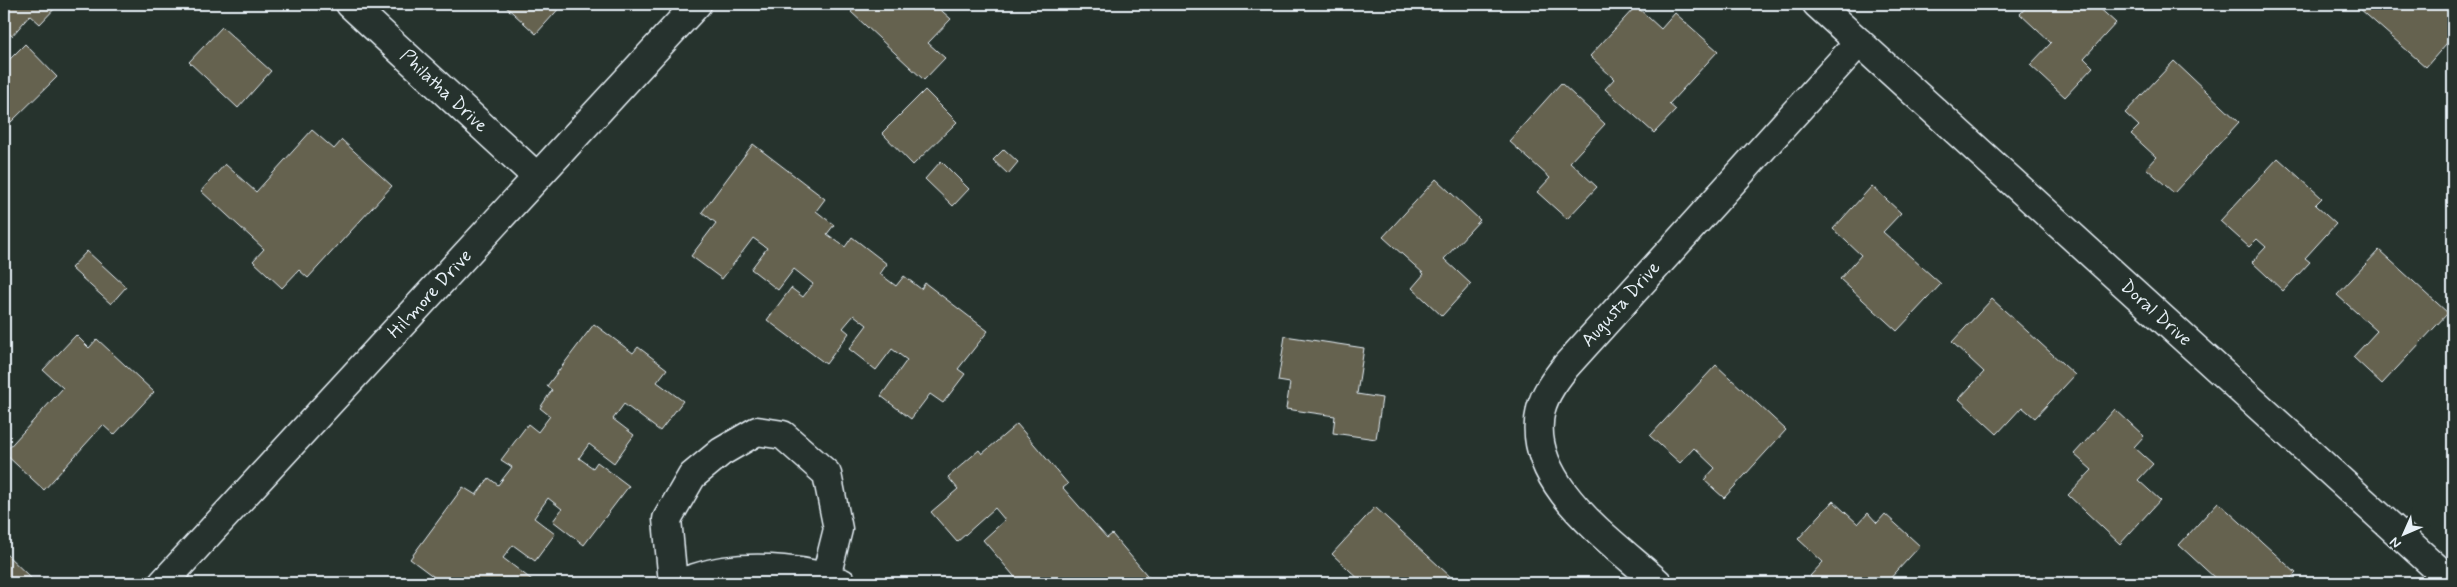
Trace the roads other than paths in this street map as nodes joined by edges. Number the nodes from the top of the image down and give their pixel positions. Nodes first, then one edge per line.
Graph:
1 (350, 4) edge
2 (697, 4) edge
3 (1817, 4) edge
4 (1859, 42) junction
5 (537, 177) junction
6 (834, 580) edge
7 (163, 583) edge
8 (673, 583) edge
9 (679, 583) edge
10 (1658, 583) edge
11 (2453, 583) edge

1 - 5 street, Philatha Drive
2 - 5 street, Hilmore Drive
3 - 4 street, Doral Drive
4 - 10 street, Augusta Drive
4 - 11 street, Doral Drive
5 - 7 street, Hilmore Drive
6 - 8 street
6 - 9 street

